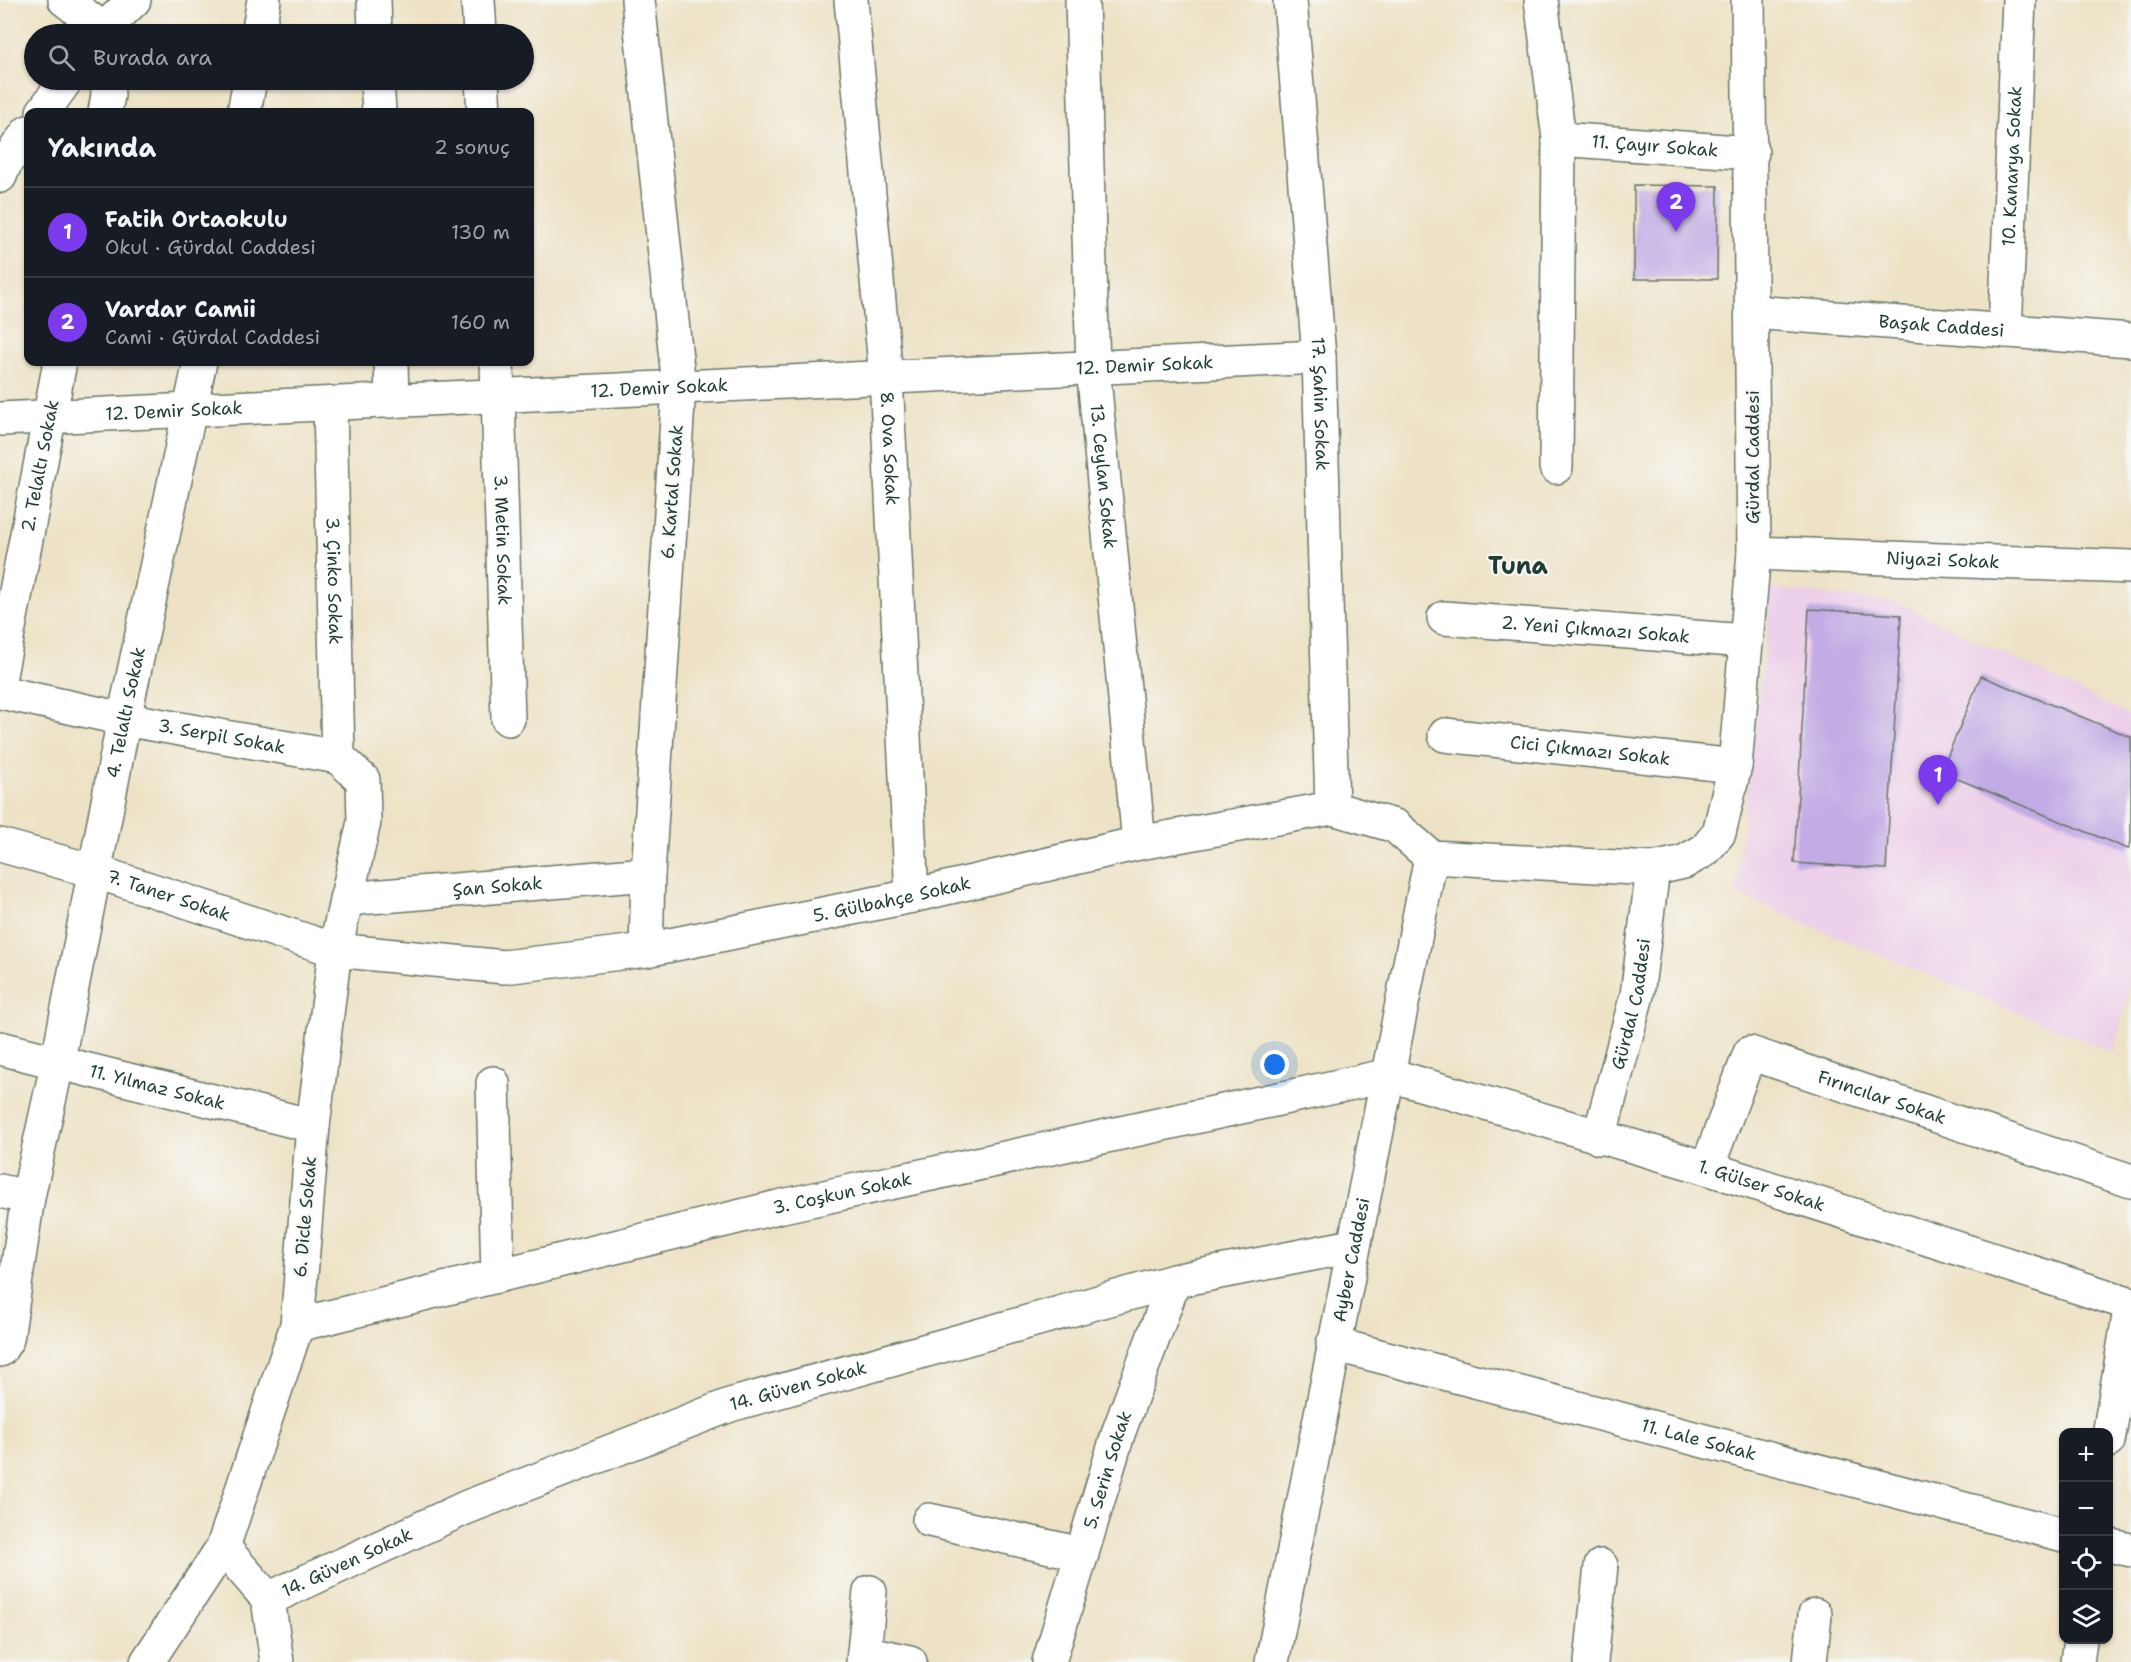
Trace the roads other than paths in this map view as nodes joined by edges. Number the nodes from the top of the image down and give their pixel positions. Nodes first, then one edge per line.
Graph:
1 (65, 0) edge
2 (134, 0) edge
3 (264, 0) edge
4 (374, 0) edge
5 (478, 0) edge
6 (638, 0) edge
7 (851, 0) edge
8 (1082, 0) edge
9 (1290, 0) edge
10 (1541, 0) edge
11 (1748, 0) edge
12 (2019, 0) edge
13 (92, 24) edge
14 (111, 24) edge
15 (260, 24) edge
16 (375, 24) edge
17 (479, 24) edge
18 (59, 90) edge
19 (108, 90) edge
20 (248, 90) edge
21 (378, 90) edge
22 (483, 90) edge
23 (46, 108) edge
24 (106, 108) edge
25 (245, 108) edge
26 (379, 108) edge
27 (484, 108) edge
28 (24, 137) edge
29 (1559, 139) junction
30 (1752, 153) junction
31 (2, 167) edge
32 (1752, 312) junction
33 (2005, 331) junction
34 (2131, 340) edge
35 (1319, 357) junction
36 (59, 366) edge
37 (199, 366) edge
38 (391, 366) edge
39 (497, 366) edge
40 (1093, 368) junction
41 (886, 377) junction
42 (679, 387) junction
43 (499, 396) junction
44 (392, 400) junction
45 (330, 404) junction
46 (192, 411) junction
47 (50, 417) junction
48 (0, 419) edge
49 (1556, 467) dead end
50 (1754, 553) junction
51 (2131, 567) edge
52 (1444, 618) dead end
53 (1746, 640) junction
54 (0, 675) edge
55 (0, 692) edge
56 (124, 719) junction
57 (507, 719) dead end
58 (1445, 735) dead end
59 (338, 757) junction
60 (1735, 766) junction
61 (1332, 808) junction
62 (1139, 843) junction
63 (0, 845) edge
64 (1431, 857) junction
65 (1653, 869) junction
66 (94, 870) junction
67 (648, 874) junction
68 (912, 896) junction
69 (346, 899) junction
70 (334, 950) junction
71 (646, 950) junction
72 (0, 1048) edge
73 (57, 1065) junction
74 (1390, 1075) junction
75 (493, 1083) dead end
76 (313, 1126) junction
77 (1599, 1138) junction
78 (1707, 1168) junction
79 (2131, 1181) edge
80 (14, 1194) edge
81 (1353, 1246) junction
82 (498, 1276) junction
83 (1174, 1281) junction
84 (2131, 1304) edge
85 (297, 1325) junction
86 (1333, 1344) junction
87 (0, 1350) edge
88 (2111, 1428) edge
89 (930, 1520) dead end
90 (2059, 1534) edge
91 (223, 1546) junction
92 (2113, 1546) edge
93 (2131, 1550) edge
94 (1082, 1554) junction
95 (1601, 1566) dead end
96 (870, 1592) dead end
97 (268, 1599) junction
98 (1815, 1615) dead end
99 (2079, 1644) edge
100 (863, 1657) edge
101 (147, 1662) edge
102 (277, 1662) edge
103 (910, 1662) edge
104 (1049, 1662) edge
105 (1272, 1662) edge
106 (1591, 1662) edge
107 (1810, 1662) edge
108 (2077, 1662) edge

1 - 13 street
2 - 14 street
3 - 15 street
4 - 16 street
5 - 17 street
6 - 42 street, 6. Kartal Sokak
7 - 41 street, 8. Ova Sokak
8 - 40 street, 13. Ceylan Sokak
9 - 35 street, 17. Şahin Sokak
10 - 29 street
11 - 30 street, Gürdal Caddesi
12 - 33 street, 10. Kanarya Sokak
18 - 23 street
19 - 24 street
20 - 25 street
21 - 26 street
22 - 27 street
28 - 31 street
29 - 30 street, 11. Çayır Sokak
29 - 49 street
30 - 32 street, Gürdal Caddesi
32 - 33 street, Başak Caddesi
32 - 50 street, Gürdal Caddesi
33 - 34 street, Başak Caddesi
35 - 40 street, 12. Demir Sokak
35 - 61 street, 17. Şahin Sokak
36 - 47 street, 2. Telaltı Sokak
37 - 46 street, 4. Telaltı Sokak
38 - 44 street
39 - 43 street, 3. Metin Sokak
40 - 41 street, 12. Demir Sokak
40 - 62 street, 13. Ceylan Sokak
41 - 42 street, 12. Demir Sokak
41 - 68 street, 8. Ova Sokak
42 - 43 street, 12. Demir Sokak
42 - 67 street, 6. Kartal Sokak
43 - 44 street, 12. Demir Sokak
43 - 57 street, 3. Metin Sokak
44 - 45 street, 12. Demir Sokak
45 - 46 street, 12. Demir Sokak
45 - 59 street, 3. Çinko Sokak
46 - 47 street, 12. Demir Sokak
46 - 56 street, 4. Telaltı Sokak
47 - 48 street, 12. Demir Sokak
47 - 54 street, 2. Telaltı Sokak
50 - 51 street, Niyazi Sokak
50 - 53 street, Gürdal Caddesi
52 - 53 street, 2. Yeni Çıkmazı Sokak
53 - 60 street, Gürdal Caddesi
55 - 56 street, 3. Serpil Sokak
56 - 59 street, 3. Serpil Sokak
56 - 66 street, 4. Telaltı Sokak
58 - 60 street, Cici Çıkmazı Sokak
59 - 69 street, 6. Dicle Sokak
60 - 65 street, Gürdal Caddesi
61 - 62 street, 5. Gülbahçe Sokak
61 - 64 street, 5. Gülbahçe Sokak
62 - 68 street, 5. Gülbahçe Sokak
63 - 66 street, 7. Taner Sokak
64 - 65 street, Gürdal Caddesi
64 - 74 street, Ayber Caddesi
65 - 77 street, Gürdal Caddesi
66 - 70 street, 7. Taner Sokak
66 - 73 street, 4. Telaltı Sokak
67 - 69 street, Şan Sokak
67 - 71 street, 6. Kartal Sokak
68 - 71 street, 5. Gülbahçe Sokak
69 - 70 street, 6. Dicle Sokak
70 - 71 street, 5. Gülbahçe Sokak
70 - 76 street, 6. Dicle Sokak
72 - 73 street, 11. Yılmaz Sokak
73 - 76 street, 11. Yılmaz Sokak
73 - 80 street, 4. Telaltı Sokak
74 - 77 street, 1. Gülser Sokak
74 - 81 street, Ayber Caddesi
74 - 82 street, 3. Coşkun Sokak
75 - 82 street
76 - 85 street, 6. Dicle Sokak
77 - 78 street, 1. Gülser Sokak
78 - 79 street, Fırıncılar Sokak
78 - 84 street, 1. Gülser Sokak
80 - 87 street, 4. Telaltı Sokak
81 - 83 street, 14. Güven Sokak
81 - 86 street, Ayber Caddesi
82 - 85 street, 3. Coşkun Sokak
83 - 94 street, 5. Serin Sokak
83 - 97 street, 14. Güven Sokak
84 - 88 street
85 - 91 street, 6. Dicle Sokak
86 - 90 street, 11. Lale Sokak
86 - 105 street, Ayber Caddesi
89 - 94 street
91 - 97 street
91 - 101 street, 6. Dicle Sokak
92 - 93 street
94 - 104 street, 5. Serin Sokak
95 - 106 street
96 - 100 street
97 - 102 street
98 - 107 street
99 - 108 street
100 - 103 street

